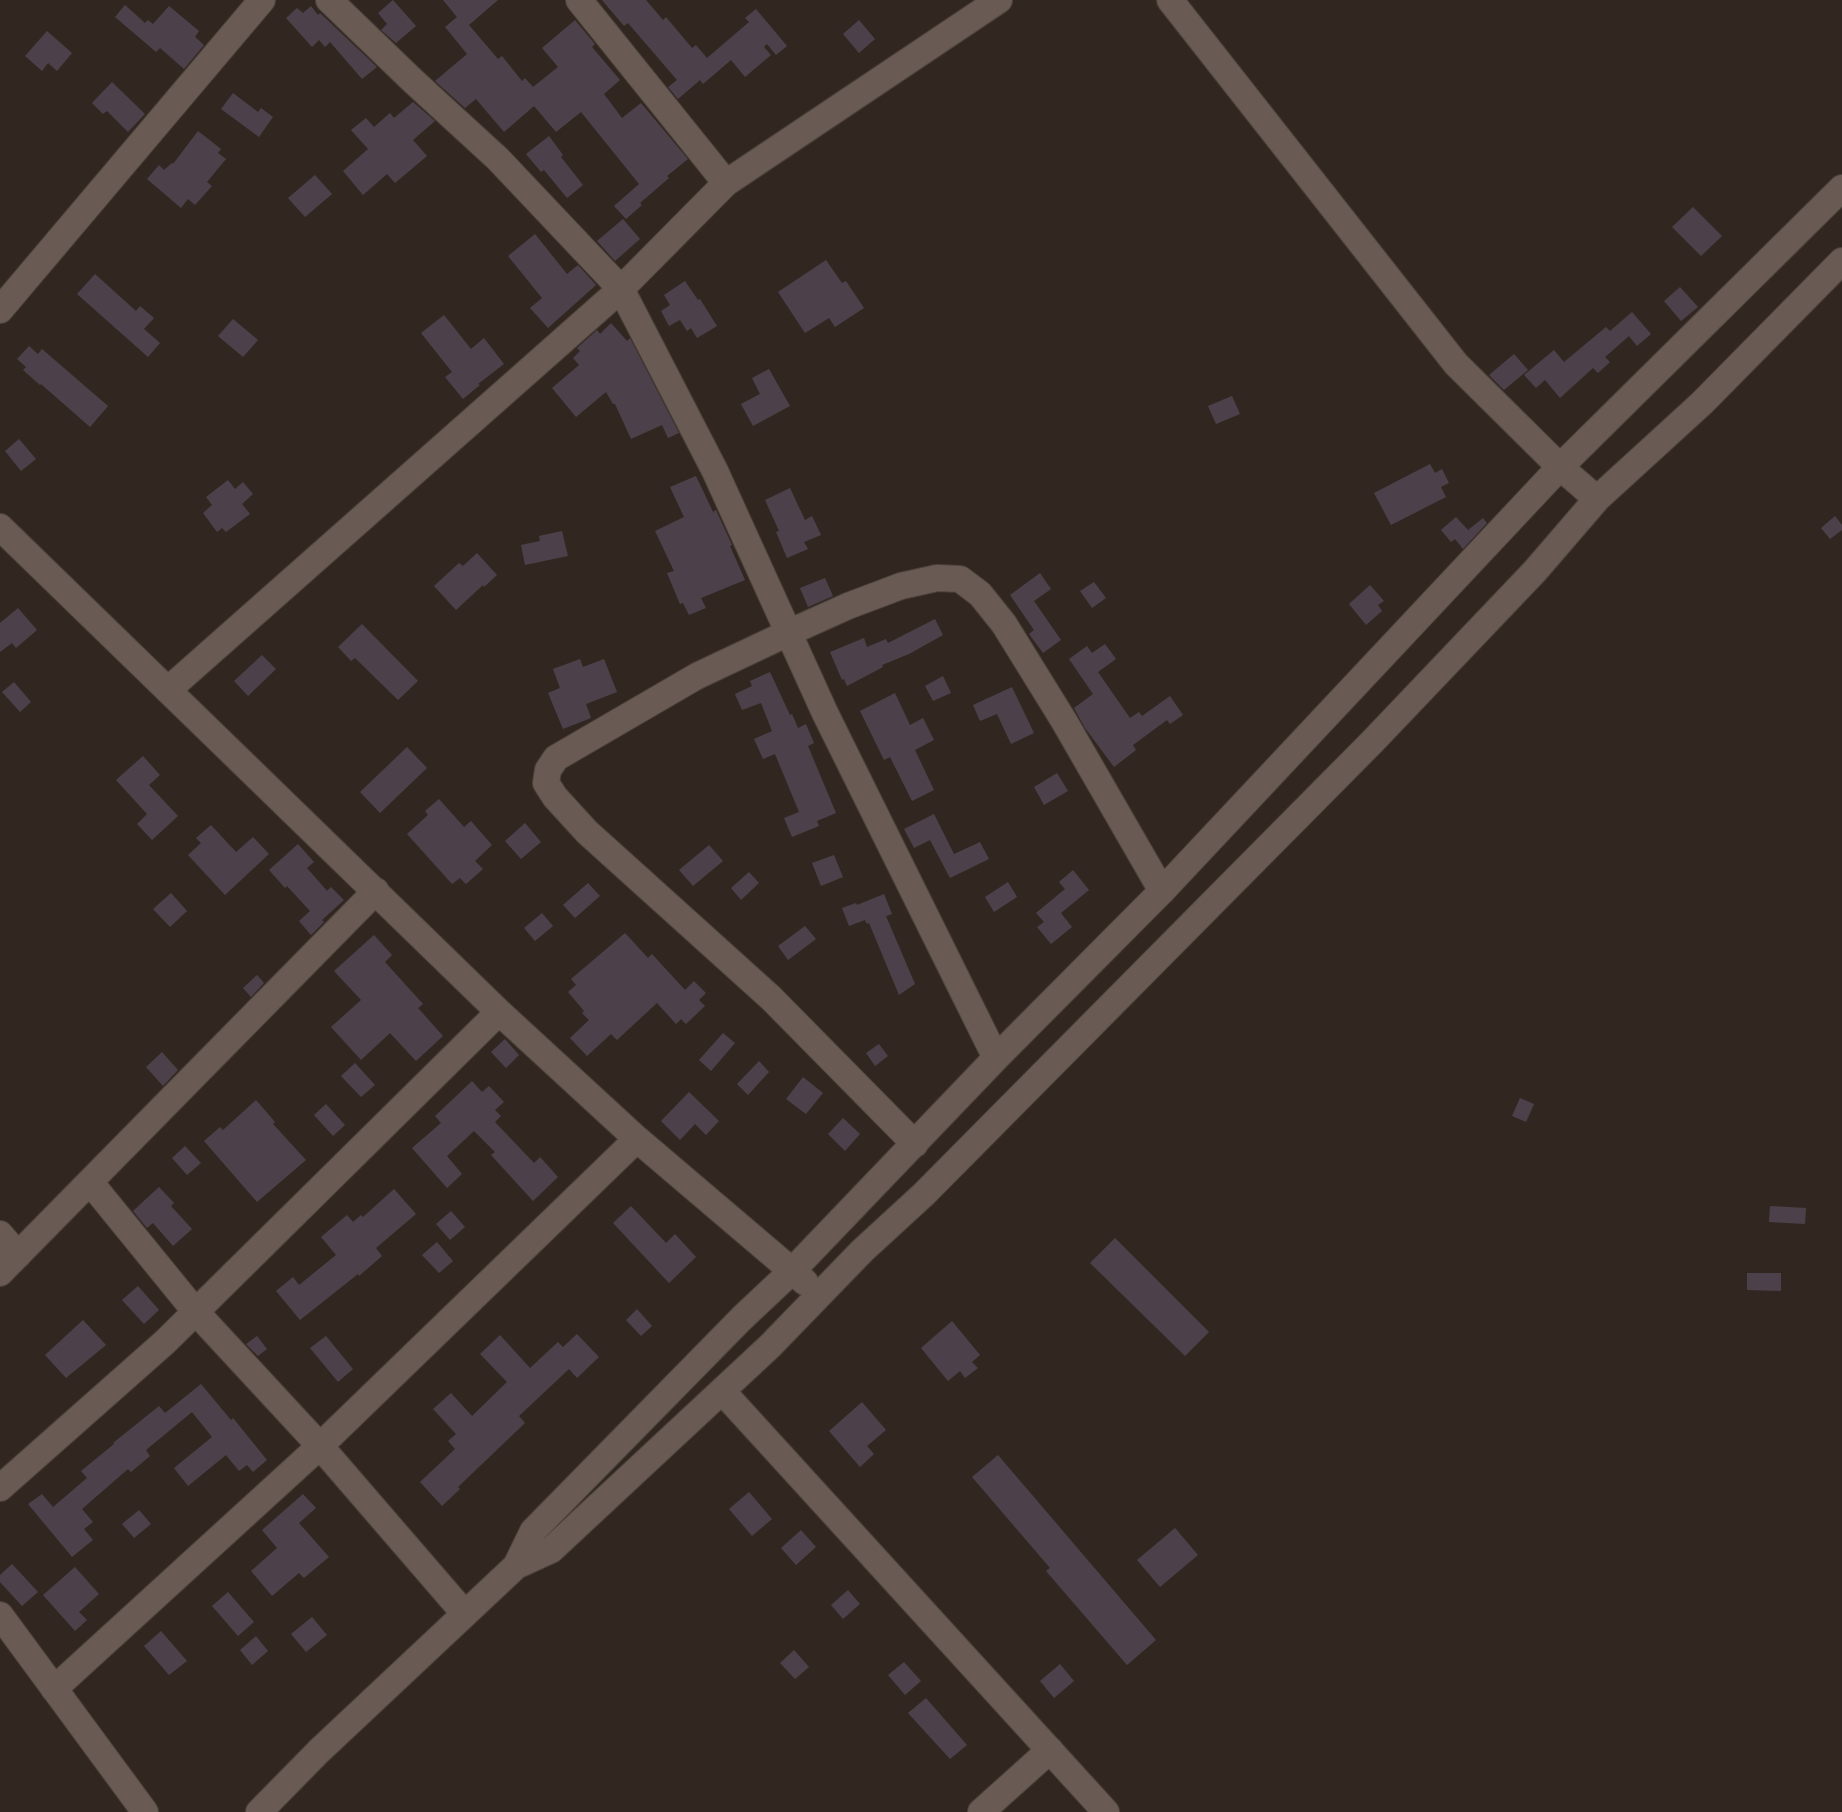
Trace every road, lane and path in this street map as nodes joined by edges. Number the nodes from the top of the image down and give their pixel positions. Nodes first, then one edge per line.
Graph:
1 (262, 0) edge
2 (329, 0) edge
3 (579, 0) edge
4 (999, 0) edge
5 (1170, 0) edge
6 (726, 183) junction
7 (1842, 188) edge
8 (1842, 261) edge
9 (621, 289) junction
10 (0, 310) edge
11 (1560, 467) junction
12 (1597, 500) junction
13 (0, 527) edge
14 (788, 633) junction
15 (169, 689) junction
16 (375, 891) junction
17 (1162, 891) junction
18 (500, 1012) junction
19 (996, 1058) junction
20 (637, 1139) junction
21 (915, 1144) junction
22 (90, 1182) junction
23 (0, 1234) edge
24 (18, 1255) junction
25 (792, 1271) junction
26 (0, 1273) edge
27 (821, 1295) junction
28 (195, 1311) junction
29 (742, 1318) junction
30 (770, 1346) junction
31 (722, 1391) junction
32 (320, 1446) junction
33 (0, 1488) edge
34 (516, 1566) junction
35 (465, 1614) junction
36 (0, 1615) edge
37 (54, 1689) junction
38 (1050, 1750) junction
39 (145, 1812) edge
40 (259, 1812) edge
41 (981, 1812) edge
42 (1106, 1812) edge

1 - 10 street
2 - 9 street
3 - 6 street
4 - 6 street
5 - 11 street
6 - 9 street
7 - 11 street
8 - 12 street
9 - 14 street
9 - 15 street
11 - 12 street
11 - 17 street
12 - 27 street
13 - 15 street
14 - 17 street
14 - 19 street
14 - 21 street
15 - 16 street
16 - 18 street
16 - 22 street
17 - 19 street
18 - 20 street
18 - 28 street
19 - 21 street
20 - 25 street
20 - 32 street
21 - 25 street
22 - 24 street
22 - 28 street
23 - 24 street
24 - 26 street
25 - 27 street
25 - 29 street
27 - 30 street
28 - 32 street
28 - 33 street
29 - 30 street
29 - 34 street
30 - 31 street
31 - 34 street
31 - 38 street
32 - 35 street
32 - 37 street
34 - 35 street
35 - 40 street
36 - 37 street
37 - 39 street
38 - 41 street
38 - 42 street

